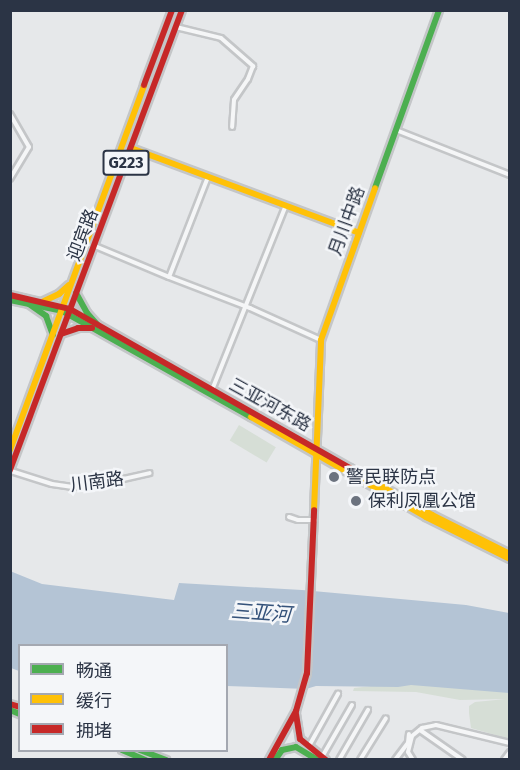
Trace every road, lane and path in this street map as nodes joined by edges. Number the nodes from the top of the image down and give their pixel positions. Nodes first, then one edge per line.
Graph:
1 (172, 10) edge
2 (182, 10) edge
3 (439, 10) edge
4 (176, 27) junction
5 (10, 114) edge
6 (232, 127) dead end
7 (396, 130) junction
8 (131, 148) junction
9 (510, 175) edge
10 (208, 176) junction
11 (10, 179) edge
12 (286, 205) junction
13 (359, 232) junction
14 (95, 246) junction
15 (169, 278) junction
16 (73, 279) junction
17 (76, 293) junction
18 (10, 295) edge
19 (10, 300) edge
20 (42, 301) junction
21 (29, 304) junction
22 (246, 306) junction
23 (62, 308) junction
24 (70, 312) junction
25 (97, 327) junction
26 (62, 334) junction
27 (53, 335) junction
28 (321, 340) junction
29 (212, 390) junction
30 (317, 448) junction
31 (10, 450) edge
32 (318, 457) junction
33 (10, 470) edge
34 (150, 473) dead end
35 (289, 517) dead end
36 (316, 520) junction
37 (510, 554) edge
38 (510, 559) edge
39 (338, 694) dead end
40 (352, 705) dead end
41 (297, 708) junction
42 (368, 710) dead end
43 (386, 718) dead end
44 (420, 730) junction
45 (409, 734) dead end
46 (510, 743) edge
47 (309, 747) junction
48 (127, 752) edge
49 (146, 752) edge
50 (510, 752) edge
51 (146, 759) edge
52 (166, 759) edge
53 (269, 759) edge
54 (275, 759) edge
55 (322, 759) edge
56 (339, 759) edge
57 (360, 759) edge
58 (395, 759) edge
59 (413, 759) edge
60 (463, 759) edge
61 (504, 759) edge

1 - 16 main road, 迎宾路 / G223
2 - 4 main road, 迎宾路 / G223
3 - 7 main road, 月川中路
4 - 6 street
4 - 8 main road, 迎宾路 / G223
5 - 11 street
7 - 9 street
7 - 13 main road, 月川中路
8 - 10 main road
8 - 14 main road, 迎宾路 / G223
10 - 12 main road
10 - 15 street
12 - 13 main road
12 - 22 street
13 - 28 main road, 月川中路
14 - 15 street
14 - 17 main road, 迎宾路 / G223
15 - 22 street
16 - 20 main road
16 - 23 main road, 迎宾路 / G223
17 - 24 main road, 迎宾路 / G223
17 - 25 main road
18 - 20 main road, 三亚河东路
19 - 21 main road, 三亚河东路
20 - 23 main road, 三亚河东路
21 - 23 main road, 三亚河东路
21 - 27 main road
22 - 28 street
22 - 29 street
23 - 24 main road, 三亚河东路
23 - 27 main road, 迎宾路 / G223
24 - 25 main road, 三亚河东路
24 - 26 main road, 迎宾路 / G223
25 - 26 main road
25 - 29 main road, 三亚河东路
25 - 32 main road, 三亚河东路
26 - 33 main road, 迎宾路 / G223
27 - 31 main road, 迎宾路 / G223
28 - 30 main road, 月川中路
29 - 30 main road, 三亚河东路
30 - 32 main road, 月川中路
30 - 37 main road, 三亚河东路
32 - 36 main road, 月川中路
32 - 38 main road, 三亚河东路
33 - 34 street, 川南路
35 - 36 street
36 - 41 main road, 月川中路
39 - 47 street
40 - 55 street
41 - 47 main road
41 - 53 main road
42 - 56 street
43 - 57 street
44 - 46 street
44 - 59 street
44 - 60 street
45 - 58 street
47 - 55 main road
48 - 51 main road
49 - 52 main road
50 - 61 street
54 - 55 main road

